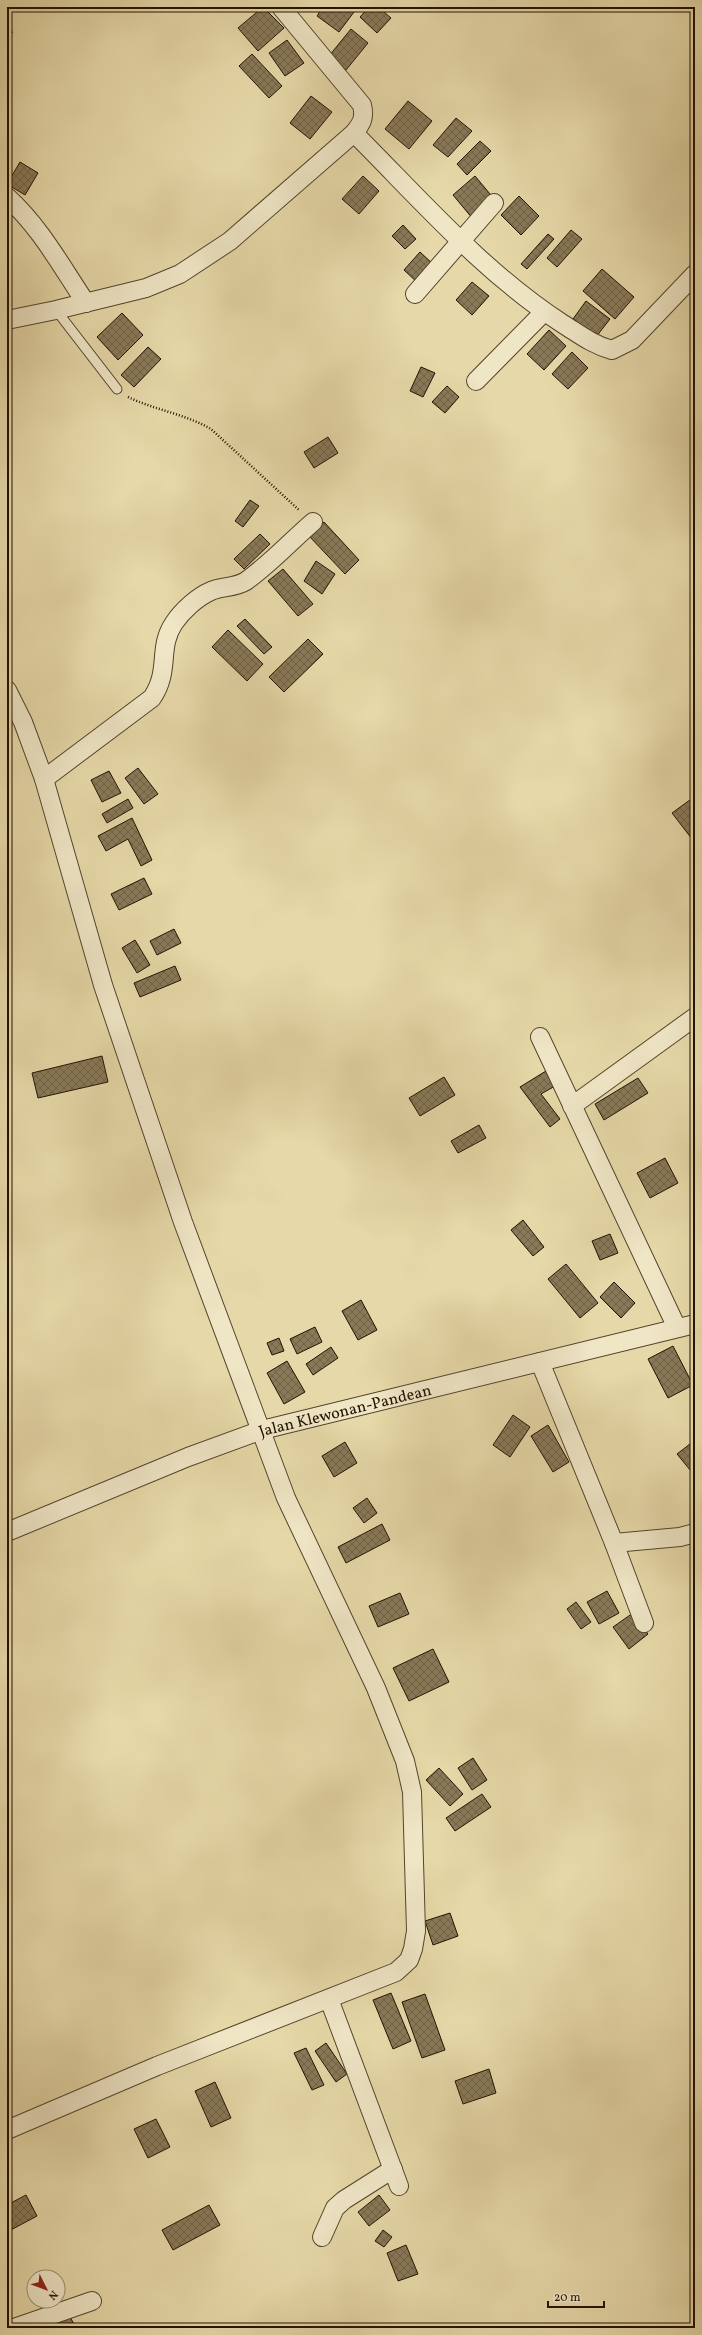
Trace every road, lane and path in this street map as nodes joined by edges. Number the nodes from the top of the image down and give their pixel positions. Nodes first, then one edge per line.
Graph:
1 (281, 7) edge
2 (13, 31) dead end
3 (7, 36) edge
4 (354, 133) junction
5 (7, 197) edge
6 (494, 203) dead end
7 (461, 241) junction
8 (695, 274) edge
9 (416, 294) dead end
10 (86, 303) junction
11 (56, 310) junction
12 (544, 312) junction
13 (7, 320) edge
14 (476, 381) dead end
15 (117, 389) joint
16 (313, 522) joint
17 (7, 690) edge
18 (44, 779) junction
19 (695, 1017) edge
20 (540, 1037) dead end
21 (572, 1106) junction
22 (689, 1327) edge
23 (540, 1362) junction
24 (262, 1430) junction
25 (7, 1532) edge
26 (695, 1533) edge
27 (614, 1543) junction
28 (644, 1623) dead end
29 (329, 1999) junction
30 (7, 2130) edge
31 (393, 2169) junction
32 (399, 2186) dead end
33 (322, 2237) dead end
34 (92, 2301) dead end
35 (14, 2328) edge

1 - 4 street
2 - 3 path
4 - 7 street
4 - 10 street
5 - 10 street
6 - 7 street
7 - 9 street
7 - 12 street
8 - 12 street
10 - 11 street
11 - 13 street
11 - 15 lane
12 - 14 street
15 - 16 path
16 - 18 street
17 - 18 street
18 - 24 street
19 - 21 street
20 - 21 street
21 - 22 street
22 - 23 street, Jalan Klewonan-Pandean
23 - 24 street, Jalan Klewonan-Pandean
23 - 27 street
24 - 25 street, Jalan Klewonan-Pandean
24 - 29 street
26 - 27 street
27 - 28 street
29 - 30 street
29 - 31 street
31 - 32 street
31 - 33 street
34 - 35 street

